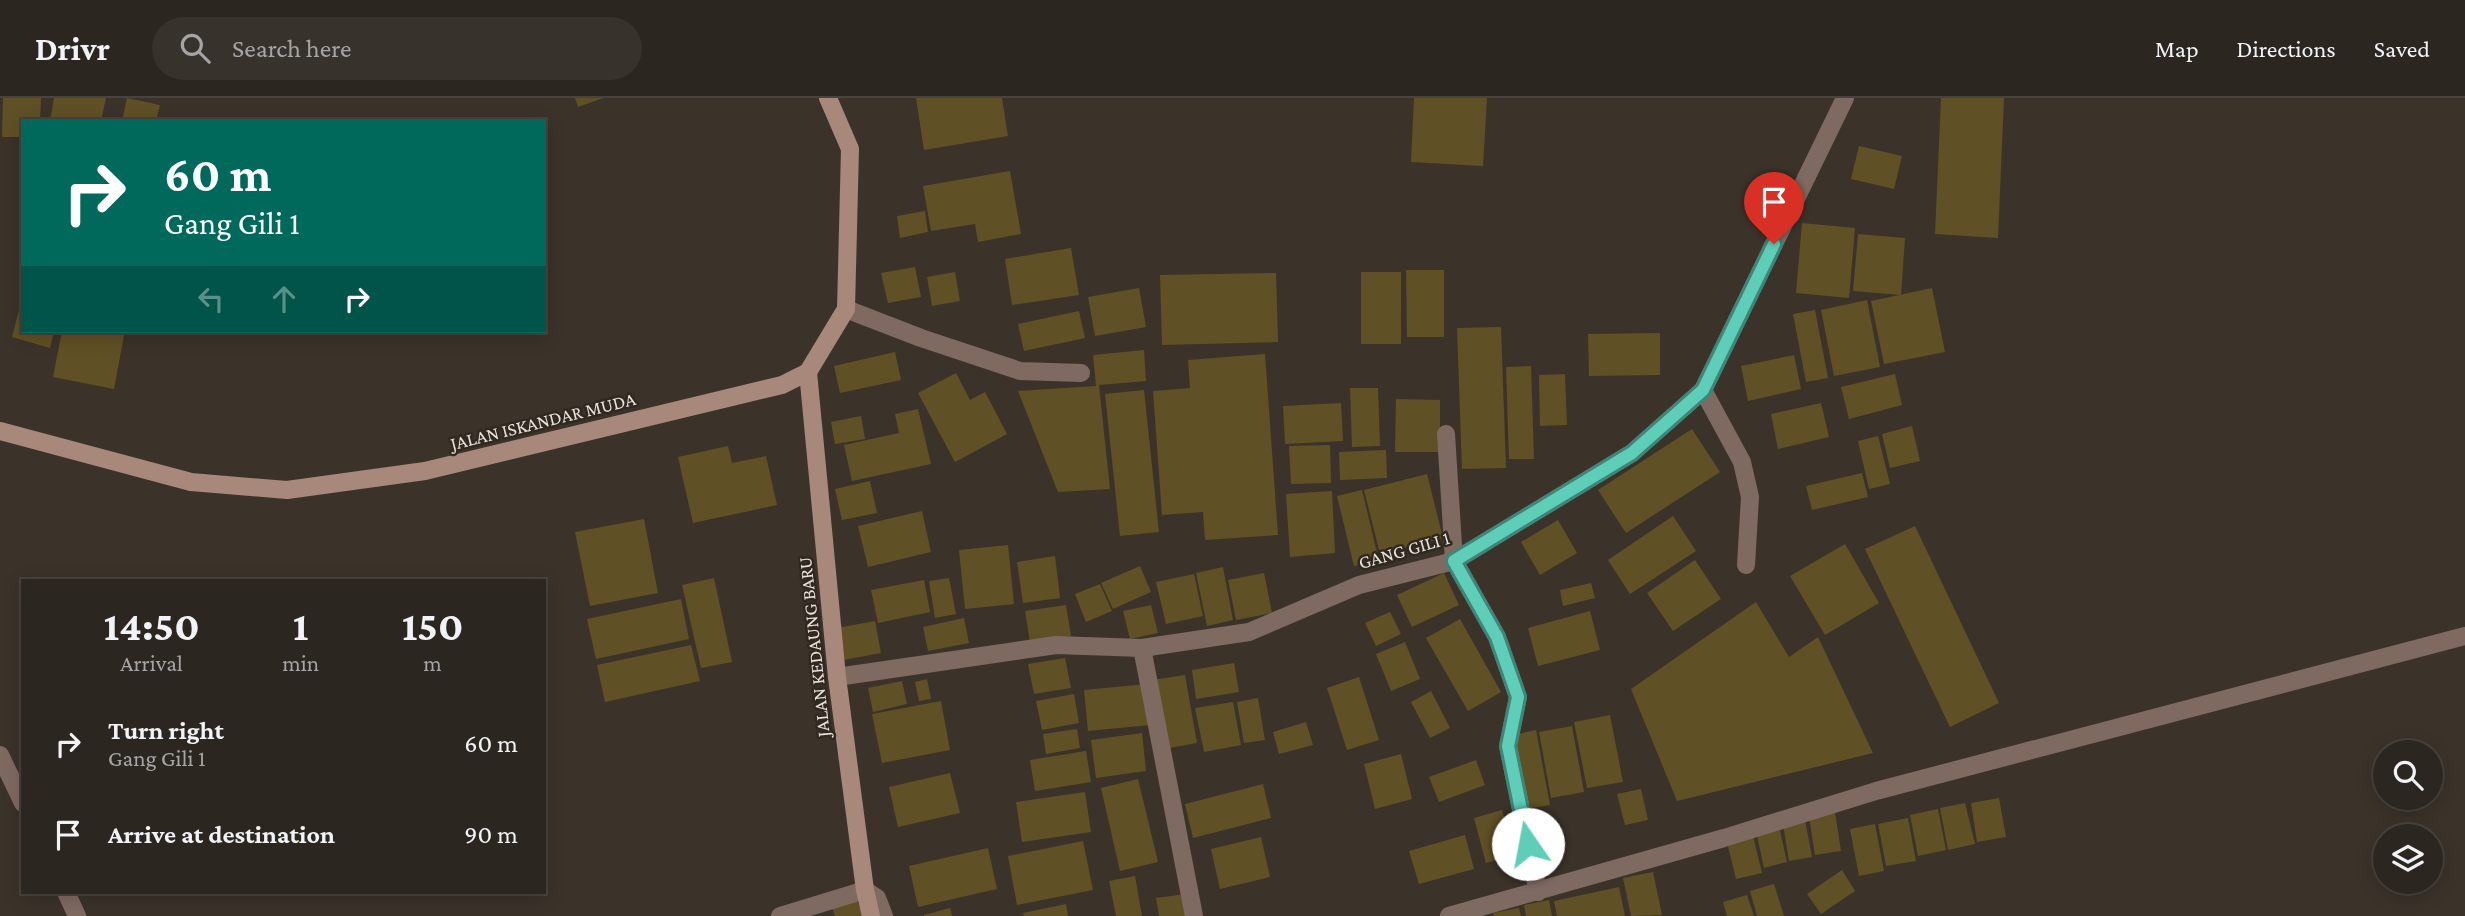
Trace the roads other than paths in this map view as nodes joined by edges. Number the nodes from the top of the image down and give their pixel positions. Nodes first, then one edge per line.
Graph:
1 (828, 98) edge
2 (1845, 98) edge
3 (846, 309) junction
4 (808, 372) junction
5 (1081, 373) dead end
6 (1703, 390) junction
7 (0, 431) edge
8 (1447, 434) dead end
9 (1454, 561) junction
10 (1746, 565) dead end
11 (2465, 636) edge
12 (1142, 648) junction
13 (837, 677) junction
14 (0, 755) edge
15 (21, 799) edge
16 (865, 890) junction
17 (1538, 892) junction
18 (66, 894) edge
19 (77, 916) edge
20 (780, 916) edge
21 (871, 916) edge
22 (884, 916) edge
23 (1194, 916) edge
24 (1449, 916) edge

1 - 3 street
2 - 6 street, GANG GILI 1
3 - 4 street
3 - 5 street
4 - 7 street, JALAN ISKANDAR MUDA
4 - 13 street, JALAN KEDAUNG BARU
6 - 9 street, GANG GILI 1
6 - 10 street
8 - 9 street
9 - 12 street, GANG GILI 1
9 - 17 street
11 - 17 street
12 - 13 street, GANG GILI 1
12 - 23 street
13 - 16 street, JALAN KEDAUNG BARU
14 - 15 street
16 - 20 street
16 - 21 street, JALAN KEDAUNG BARU
16 - 22 street
17 - 24 street
18 - 19 street

